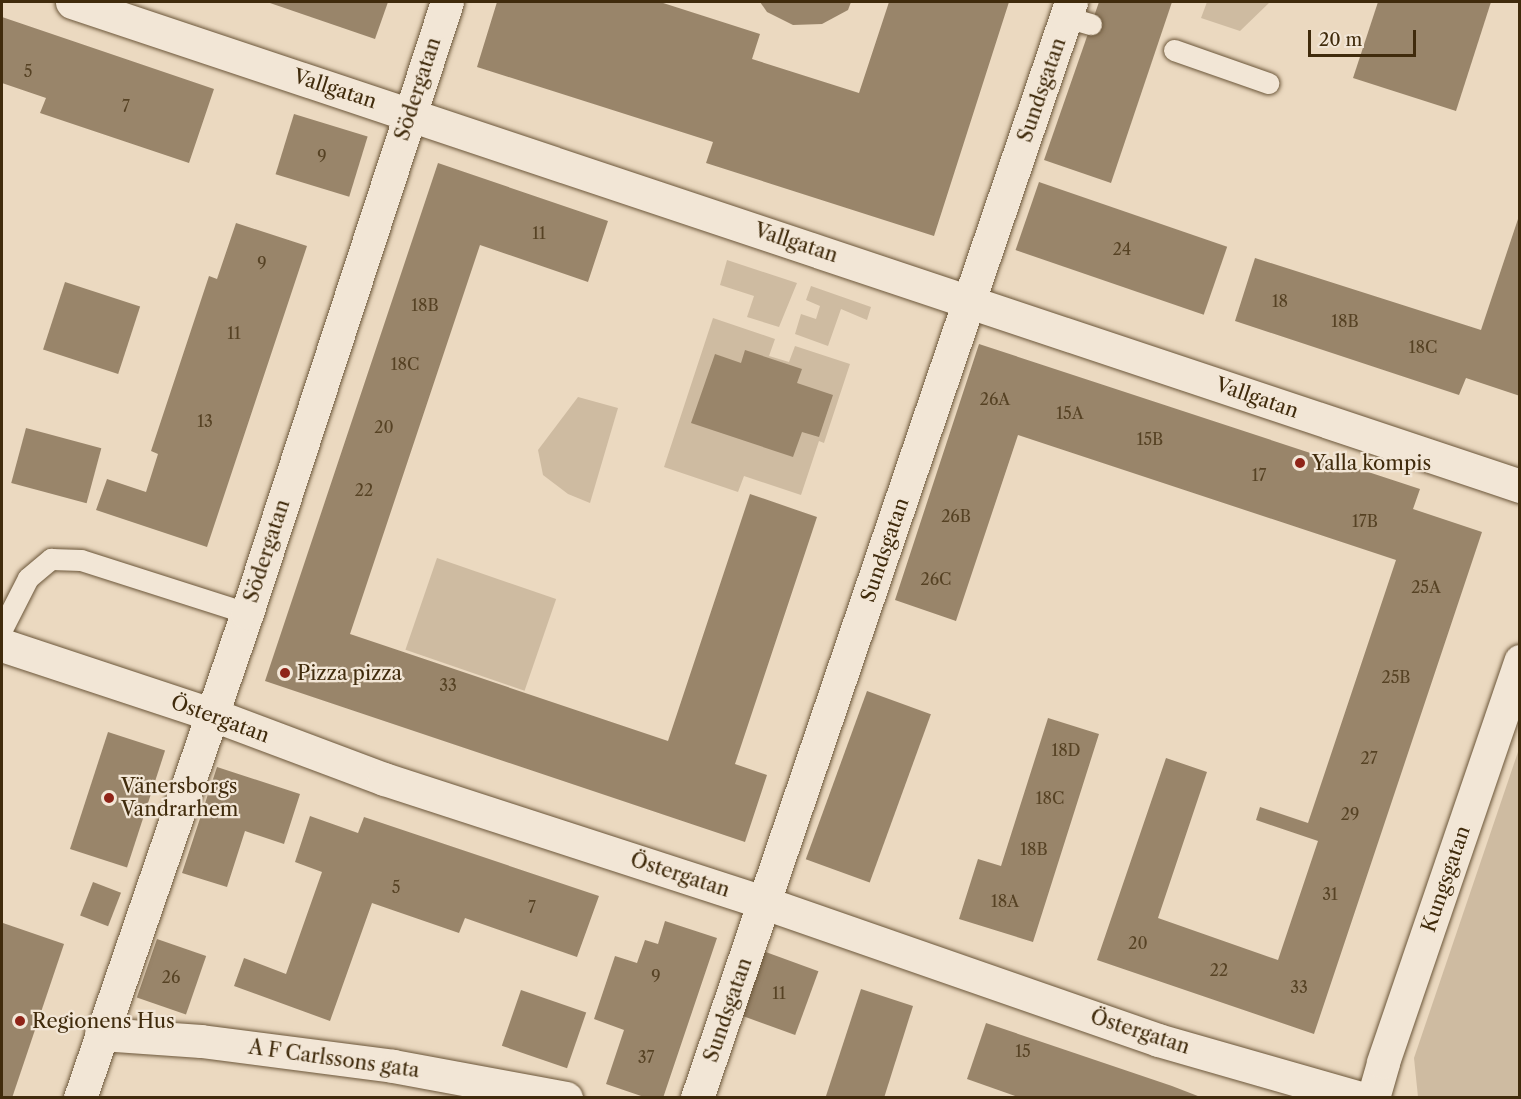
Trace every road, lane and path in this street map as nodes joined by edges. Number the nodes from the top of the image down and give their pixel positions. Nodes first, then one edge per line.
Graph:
1 (72, 2) edge
2 (447, 2) edge
3 (1076, 14) edge
4 (1174, 50) dead end
5 (1268, 83) dead end
6 (409, 113) junction
7 (970, 301) junction
8 (1520, 486) edge
9 (247, 613) junction
10 (2, 629) edge
11 (2, 645) edge
12 (1520, 661) edge
13 (211, 714) junction
14 (765, 903) junction
15 (101, 1034) junction
16 (80, 1098) edge
17 (566, 1098) edge
18 (697, 1098) edge
19 (1360, 1098) edge
20 (1373, 1098) edge

1 - 6 street, Vallgatan
2 - 6 street, Södergatan
3 - 7 street, Sundsgatan
4 - 5 lane
6 - 7 street, Vallgatan
6 - 9 street, Södergatan
7 - 8 street, Vallgatan
7 - 14 street, Sundsgatan
9 - 10 lane
9 - 13 street, Södergatan
11 - 13 street, Östergatan
12 - 20 street, Kungsgatan
13 - 14 street, Östergatan
13 - 15 street, Södergatan
14 - 18 street, Sundsgatan
14 - 19 street, Östergatan
15 - 16 street, Södergatan
15 - 17 street, A F Carlssons gata

